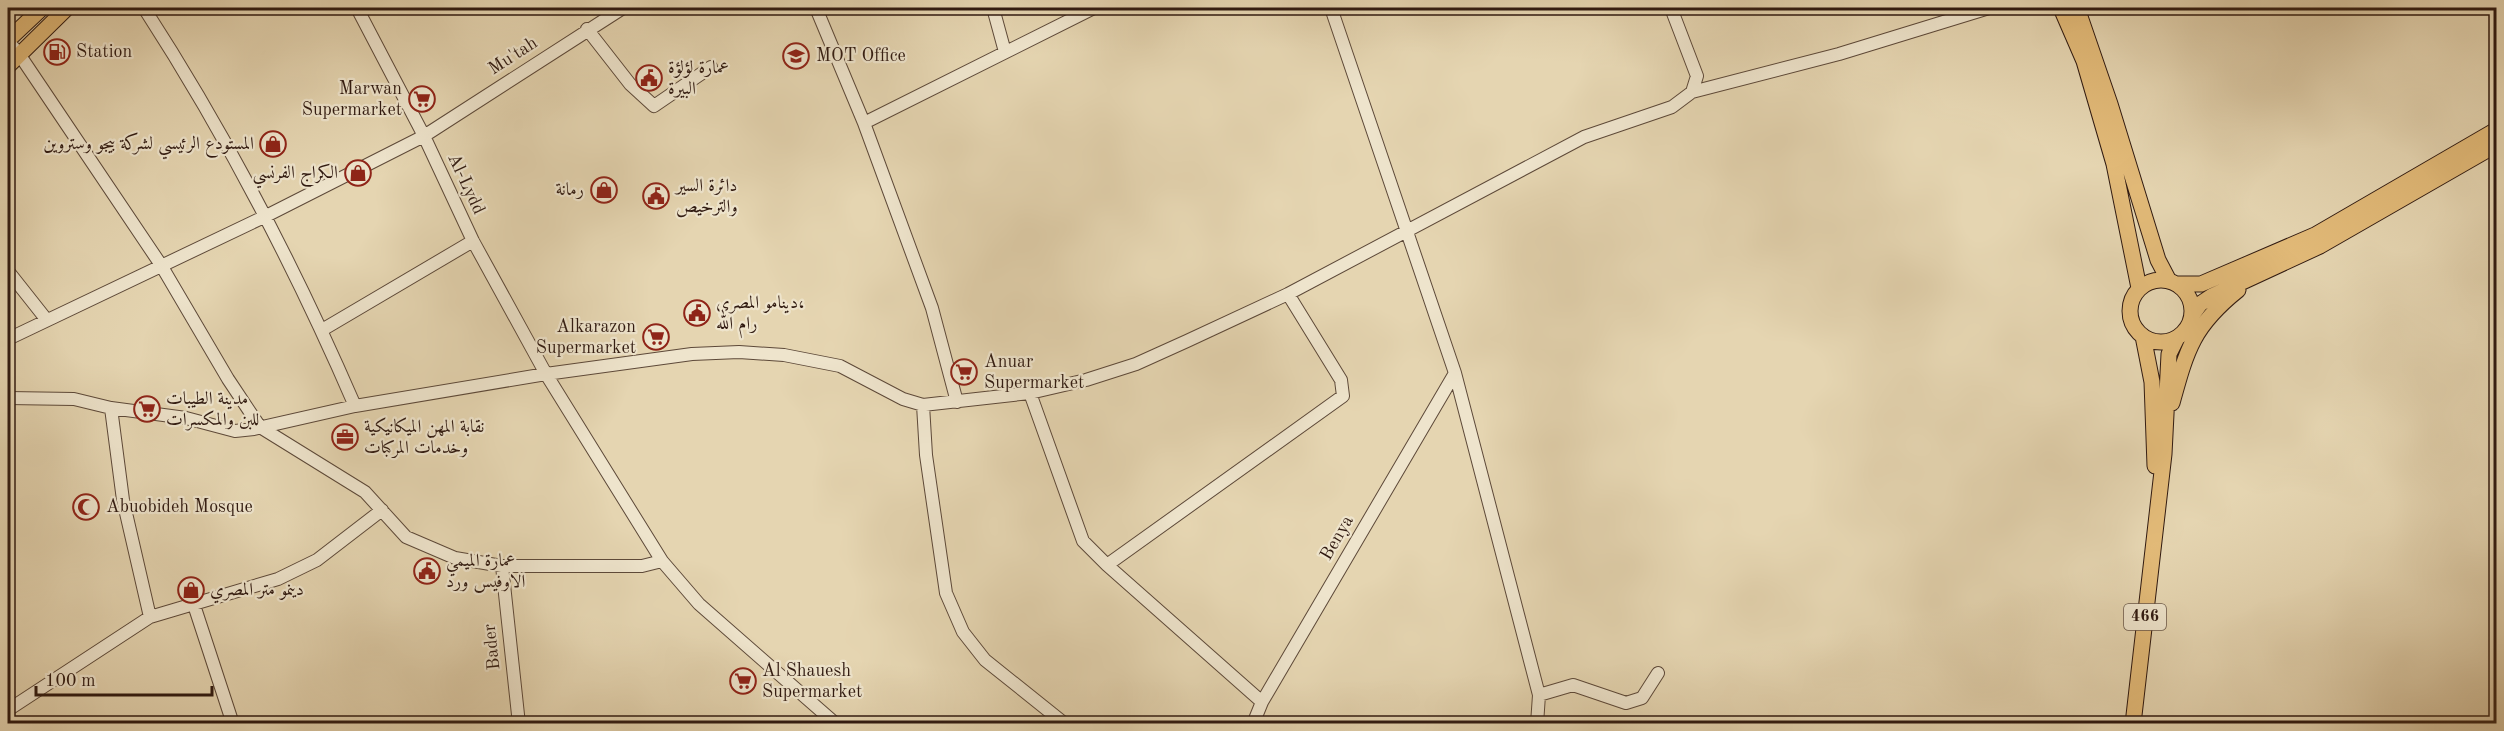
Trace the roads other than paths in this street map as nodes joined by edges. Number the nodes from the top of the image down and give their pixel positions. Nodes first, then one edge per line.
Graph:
1 (42, 8) edge
2 (68, 8) edge
3 (144, 8) edge
4 (357, 8) edge
5 (623, 8) edge
6 (816, 8) edge
7 (993, 8) edge
8 (1094, 8) edge
9 (1330, 8) edge
10 (1671, 8) edge
11 (1989, 8) edge
12 (2061, 8) edge
13 (2077, 8) edge
14 (587, 29) junction
15 (8, 41) edge
16 (1005, 52) junction
17 (19, 54) junction
18 (8, 66) edge
19 (711, 67) dead end
20 (1692, 92) junction
21 (864, 123) junction
22 (2496, 130) edge
23 (423, 136) junction
24 (2496, 145) edge
25 (266, 216) junction
26 (1406, 232) junction
27 (473, 241) junction
28 (161, 265) junction
29 (8, 271) edge
30 (2259, 273) junction
31 (2172, 282) junction
32 (2139, 288) junction
33 (1288, 294) junction
34 (2192, 315) junction
35 (46, 319) junction
36 (322, 330) junction
37 (2143, 336) junction
38 (2176, 338) junction
39 (8, 339) edge
40 (1455, 373) junction
41 (546, 374) junction
42 (1030, 393) junction
43 (8, 398) edge
44 (957, 402) junction
45 (923, 405) junction
46 (355, 406) junction
47 (111, 408) junction
48 (2166, 426) junction
49 (260, 427) junction
50 (381, 510) junction
51 (2156, 511) junction
52 (662, 561) junction
53 (1107, 565) junction
54 (502, 566) junction
55 (194, 605) junction
56 (150, 617) junction
57 (1658, 673) dead end
58 (1539, 695) junction
59 (1262, 702) junction
60 (8, 710) edge
61 (233, 723) edge
62 (519, 723) edge
63 (836, 723) edge
64 (1065, 723) edge
65 (1253, 723) edge
66 (1537, 723) edge
67 (2133, 723) edge

1 - 15 main road
2 - 17 main road
3 - 25 street
4 - 23 street, Al-Lydd
5 - 14 street, Mu'tah
6 - 21 street
7 - 16 street
8 - 16 street
9 - 26 street
10 - 20 street
11 - 20 street
12 - 32 main road
13 - 31 main road
14 - 19 street
14 - 23 street, Mu'tah
15 - 17 street
16 - 21 street
17 - 18 main road
17 - 28 street
20 - 26 street
21 - 44 street
22 - 31 main road
23 - 25 street, Mu'tah
23 - 27 street, Al-Lydd
24 - 30 main road
25 - 28 street, Mu'tah
25 - 36 street
26 - 33 street
26 - 40 street
27 - 36 street
27 - 41 street, Al-Lydd
28 - 35 street, Mu'tah
28 - 49 street
29 - 35 street
30 - 34 main road
30 - 48 main road
31 - 32 main road
31 - 34 main road
32 - 37 main road, 466
33 - 42 street
33 - 53 street
34 - 38 main road, 466
35 - 39 street, Mu'tah
36 - 46 street
37 - 38 main road
37 - 51 main road, 466
38 - 48 main road, 466
40 - 58 street
40 - 59 street, Benya
41 - 45 street
41 - 46 street
41 - 52 street, Al-Lydd
42 - 44 street
42 - 53 street
43 - 47 street
44 - 45 street
45 - 64 street
46 - 49 street
47 - 49 street
47 - 56 street
48 - 51 main road, 466
49 - 50 street
50 - 54 street
50 - 55 street
51 - 67 main road, 466
52 - 54 street
52 - 63 street, Al-Lydd
53 - 59 street
54 - 62 street, Bader
55 - 56 street
55 - 61 street
56 - 60 street
57 - 58 street
58 - 66 street
59 - 65 street, Benya

